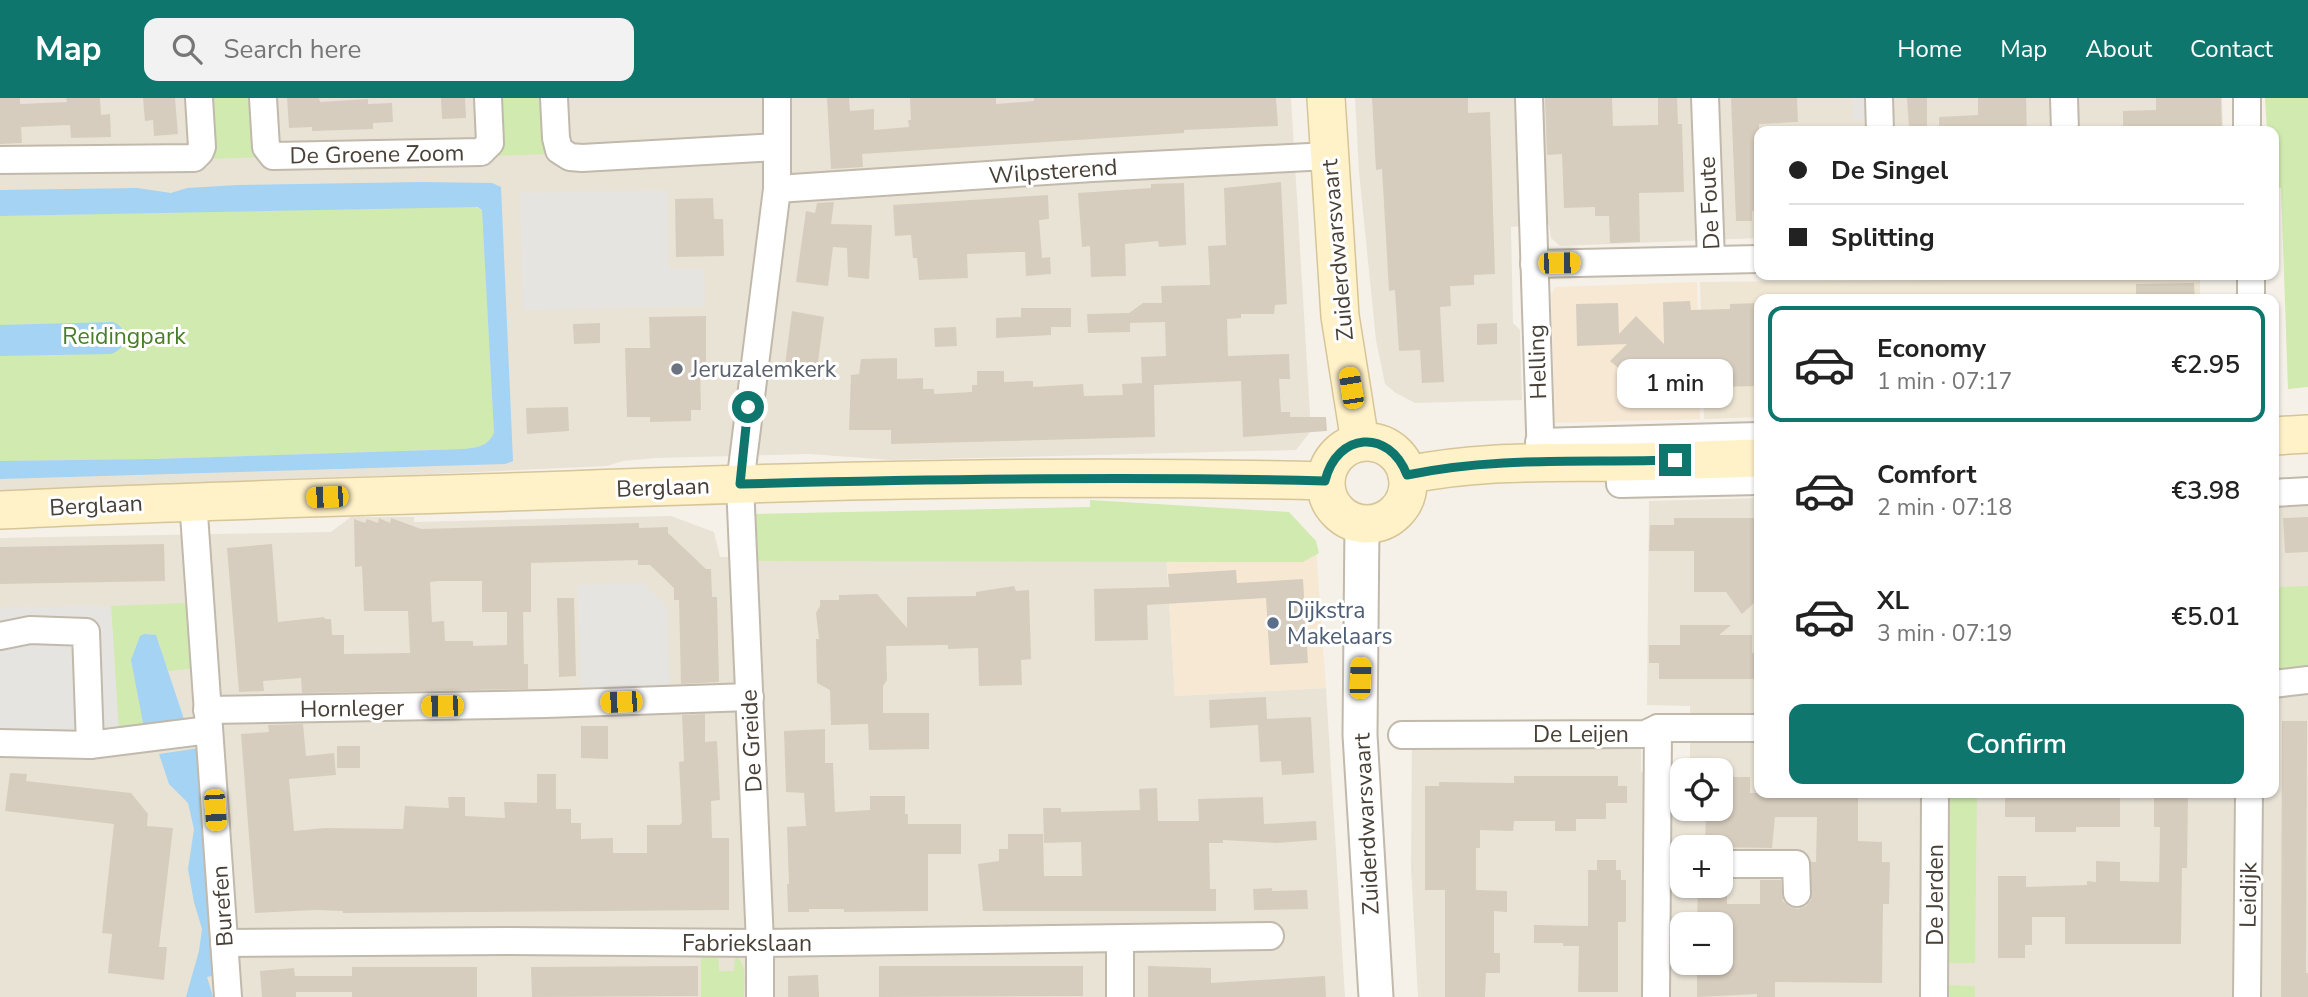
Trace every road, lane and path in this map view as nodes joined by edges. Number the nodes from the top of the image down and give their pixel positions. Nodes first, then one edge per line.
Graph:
1 (199, 98) edge
2 (263, 98) edge
3 (488, 98) edge
4 (554, 98) edge
5 (777, 98) edge
6 (1326, 98) edge
7 (1529, 98) edge
8 (1705, 98) edge
9 (1879, 98) edge
10 (2064, 98) edge
11 (2247, 98) edge
12 (1880, 126) edge
13 (2065, 126) edge
14 (2247, 126) edge
15 (777, 147) junction
16 (1329, 156) junction
17 (0, 160) edge
18 (778, 189) junction
19 (1754, 259) edge
20 (1711, 260) junction
21 (1534, 264) junction
22 (2308, 434) edge
23 (1754, 436) edge
24 (2279, 436) edge
25 (1360, 442) junction
26 (1540, 451) junction
27 (1754, 459) edge
28 (1620, 473) junction
29 (1407, 475) junction
30 (1325, 481) junction
31 (1754, 481) edge
32 (740, 484) junction
33 (2308, 491) edge
34 (2279, 493) edge
35 (193, 500) junction
36 (0, 510) edge
37 (1362, 524) junction
38 (0, 636) edge
39 (2308, 680) edge
40 (2279, 683) edge
41 (750, 697) junction
42 (208, 720) junction
43 (1658, 728) junction
44 (1754, 728) edge
45 (1402, 736) dead end
46 (0, 743) edge
47 (90, 745) junction
48 (1935, 798) edge
49 (2249, 798) edge
50 (1669, 864) edge
51 (1733, 864) edge
52 (1797, 893) dead end
53 (1270, 936) dead end
54 (1120, 939) junction
55 (225, 943) junction
56 (760, 943) junction
57 (228, 997) edge
58 (760, 997) edge
59 (1120, 997) edge
60 (1376, 997) edge
61 (1656, 997) edge
62 (1934, 997) edge
63 (2247, 997) edge

1 - 17 street
2 - 3 street, De Groene Zoom
4 - 15 street
5 - 15 street, De Greide
6 - 16 main road, Zuiderdwarsvaart
7 - 21 street, Helling
8 - 20 street, De Foute
9 - 12 street
10 - 13 street
11 - 14 street
15 - 18 street, De Greide
16 - 18 street, Wilpsterend
16 - 25 main road, Zuiderdwarsvaart
18 - 32 street, De Greide
19 - 20 street, De Foute
20 - 21 street
21 - 26 street, Helling
22 - 24 main road
23 - 26 street
25 - 29 main road
25 - 30 main road
26 - 28 main road
26 - 29 main road
27 - 28 main road
28 - 31 street
29 - 37 main road
30 - 32 main road, Berglaan
30 - 37 main road
32 - 35 main road, Berglaan
32 - 41 street, De Greide
33 - 34 street
35 - 36 main road, Berglaan
35 - 42 street, Burefen
37 - 60 street, Zuiderdwarsvaart
38 - 47 street
39 - 40 street
41 - 42 street, Hornleger
41 - 56 street, De Greide
42 - 47 street
42 - 55 street, Burefen
43 - 44 street, De Leijen
43 - 45 street, De Leijen
43 - 50 street
46 - 47 street
48 - 62 street, De Jerden
49 - 63 street, Leidijk
50 - 61 street
51 - 52 street
53 - 54 street, Fabriekslaan
54 - 56 street, Fabriekslaan
54 - 59 street
55 - 56 street, Fabriekslaan
55 - 57 street, Burefen
56 - 58 street, De Greide

